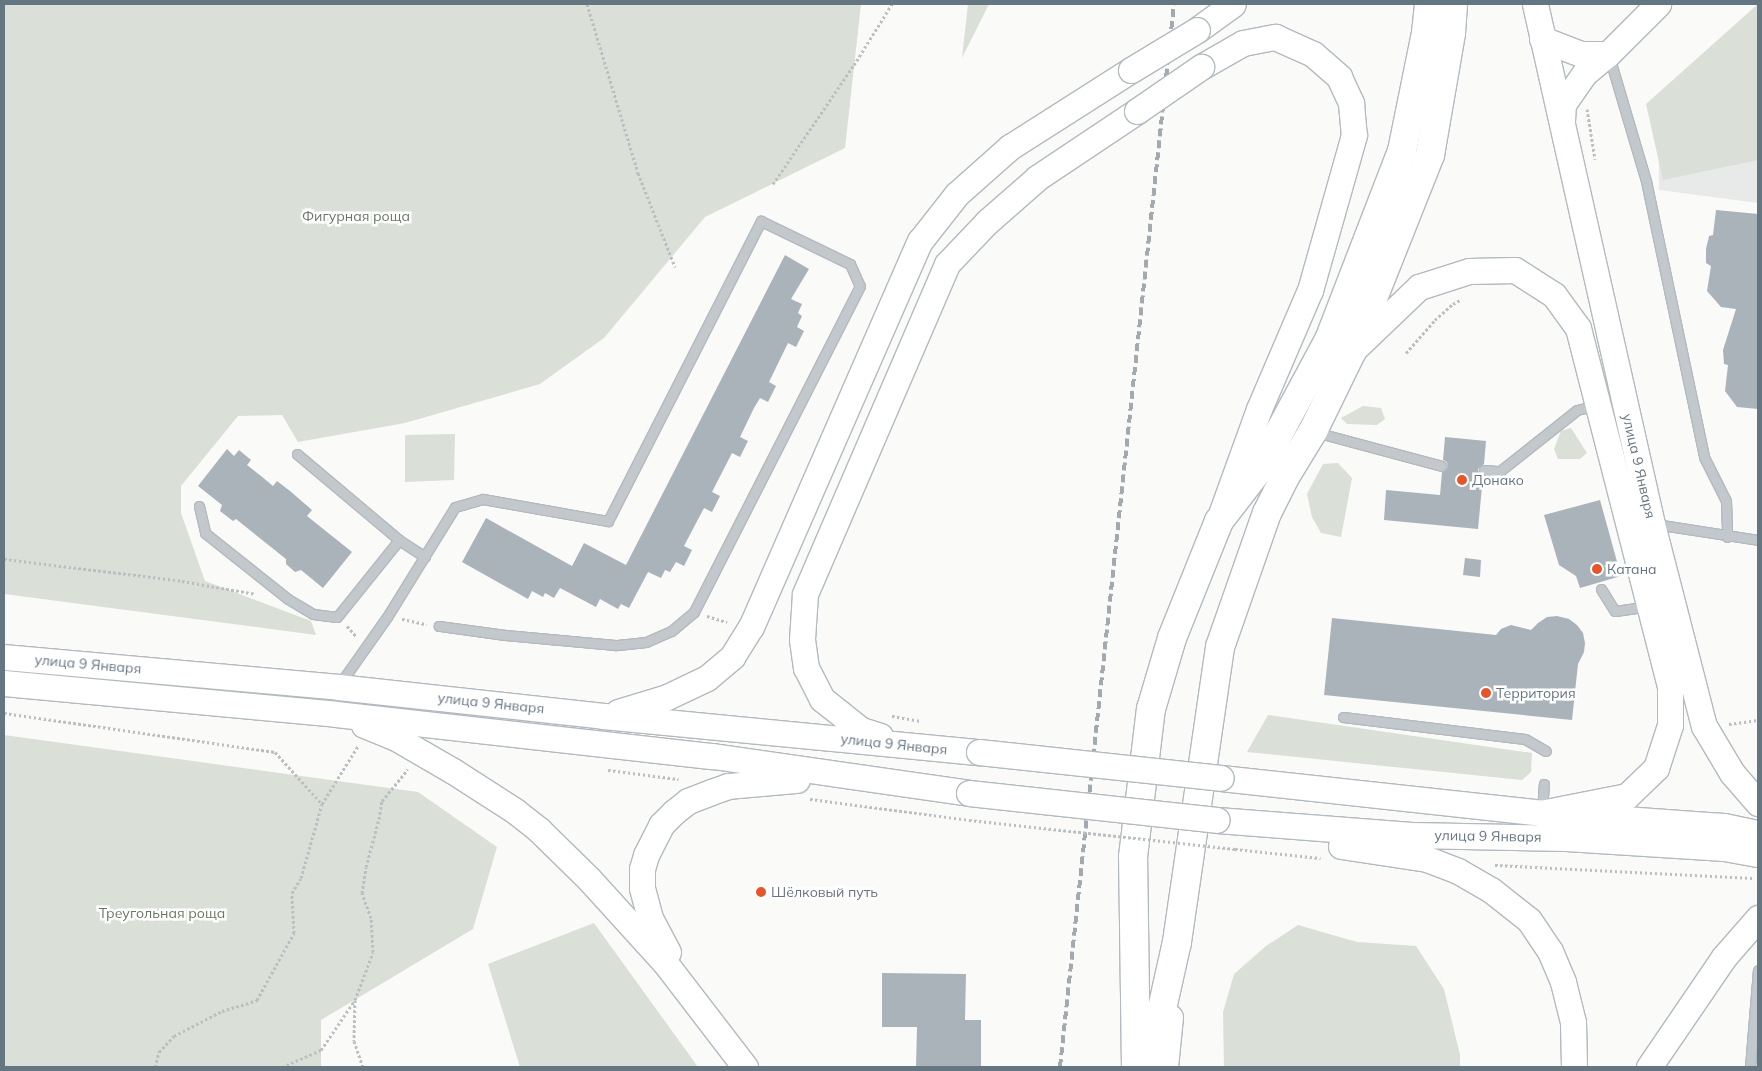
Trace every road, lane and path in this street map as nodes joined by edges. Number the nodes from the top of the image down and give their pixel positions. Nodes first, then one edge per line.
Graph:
1 (587, 4) edge
2 (892, 4) edge
3 (1233, 4) edge
4 (1429, 4) edge
5 (1453, 4) edge
6 (1535, 4) edge
7 (1658, 4) edge
8 (1542, 39) junction
9 (1608, 54) junction
10 (1561, 123) junction
11 (773, 184) dead end
12 (675, 266) dead end
13 (1352, 351) junction
14 (1598, 405) junction
15 (1313, 431) junction
16 (297, 454) dead end
17 (1442, 466) dead end
18 (1484, 470) dead end
19 (199, 506) dead end
20 (1219, 521) junction
21 (1652, 524) junction
22 (1727, 537) junction
23 (399, 540) junction
24 (1758, 540) edge
25 (425, 557) junction
26 (4, 559) edge
27 (1601, 589) dead end
28 (288, 599) junction
29 (1649, 606) junction
30 (337, 617) junction
31 (387, 617) junction
32 (438, 626) joint
33 (367, 646) junction
34 (4, 657) edge
35 (4, 683) edge
36 (338, 687) junction
37 (4, 713) edge
38 (336, 714) junction
39 (603, 716) junction
40 (1343, 717) dead end
41 (353, 740) dead end
42 (913, 746) junction
43 (1546, 750) dead end
44 (413, 763) dead end
45 (607, 770) dead end
46 (858, 778) junction
47 (1544, 784) dead end
48 (711, 792) junction
49 (802, 798) dead end
50 (1758, 803) edge
51 (322, 804) junction
52 (1541, 813) junction
53 (1250, 824) junction
54 (1758, 833) edge
55 (1235, 849) dead end
56 (1758, 854) edge
57 (1758, 918) edge
58 (1177, 942) junction
59 (1758, 970) edge
60 (354, 1000) junction
61 (715, 1026) junction
62 (155, 1067) edge
63 (282, 1067) edge
64 (363, 1067) edge
65 (745, 1067) edge
66 (1136, 1067) edge
67 (1149, 1067) edge
68 (1165, 1067) edge
69 (1574, 1067) edge
70 (1648, 1067) edge
71 (1750, 1067) edge

1 - 12 path
2 - 11 path
3 - 39 main road, bridge
4 - 20 highway
5 - 13 highway
6 - 8 main road, улица 9 Января
7 - 9 main road
8 - 9 main road
8 - 10 main road, улица 9 Января
9 - 10 main road
9 - 22 lane
10 - 21 main road, улица 9 Января
13 - 14 main road
13 - 15 highway
14 - 18 lane
14 - 29 main road
15 - 17 lane
15 - 58 highway
16 - 23 lane
19 - 28 lane
20 - 42 main road, bridge
20 - 66 highway
21 - 22 lane
21 - 50 main road, улица 9 Января
22 - 24 lane
23 - 25 lane
23 - 30 lane
25 - 31 lane
25 - 32 lane
26 - 28 path
27 - 29 lane
28 - 30 lane
29 - 52 main road
30 - 33 path
31 - 32 path
31 - 33 lane
33 - 36 lane
34 - 36 main road, улица 9 Января
35 - 38 main road, улица 9 Января
36 - 39 main road, улица 9 Января
37 - 51 path
38 - 46 main road, улица 9 Января
38 - 61 main road
39 - 42 main road, улица 9 Января
40 - 43 lane
41 - 51 path
42 - 52 main road, улица 9 Января, bridge
44 - 60 path
45 - 48 path
46 - 48 main road
46 - 53 main road, улица 9 Января, bridge
47 - 52 lane
48 - 61 main road
49 - 55 path, bridge
51 - 62 path
52 - 54 main road
53 - 56 main road, улица 9 Января
53 - 69 main road
57 - 70 main road
58 - 67 highway
58 - 68 main road
59 - 71 lane
60 - 63 path
60 - 64 path
61 - 65 main road

